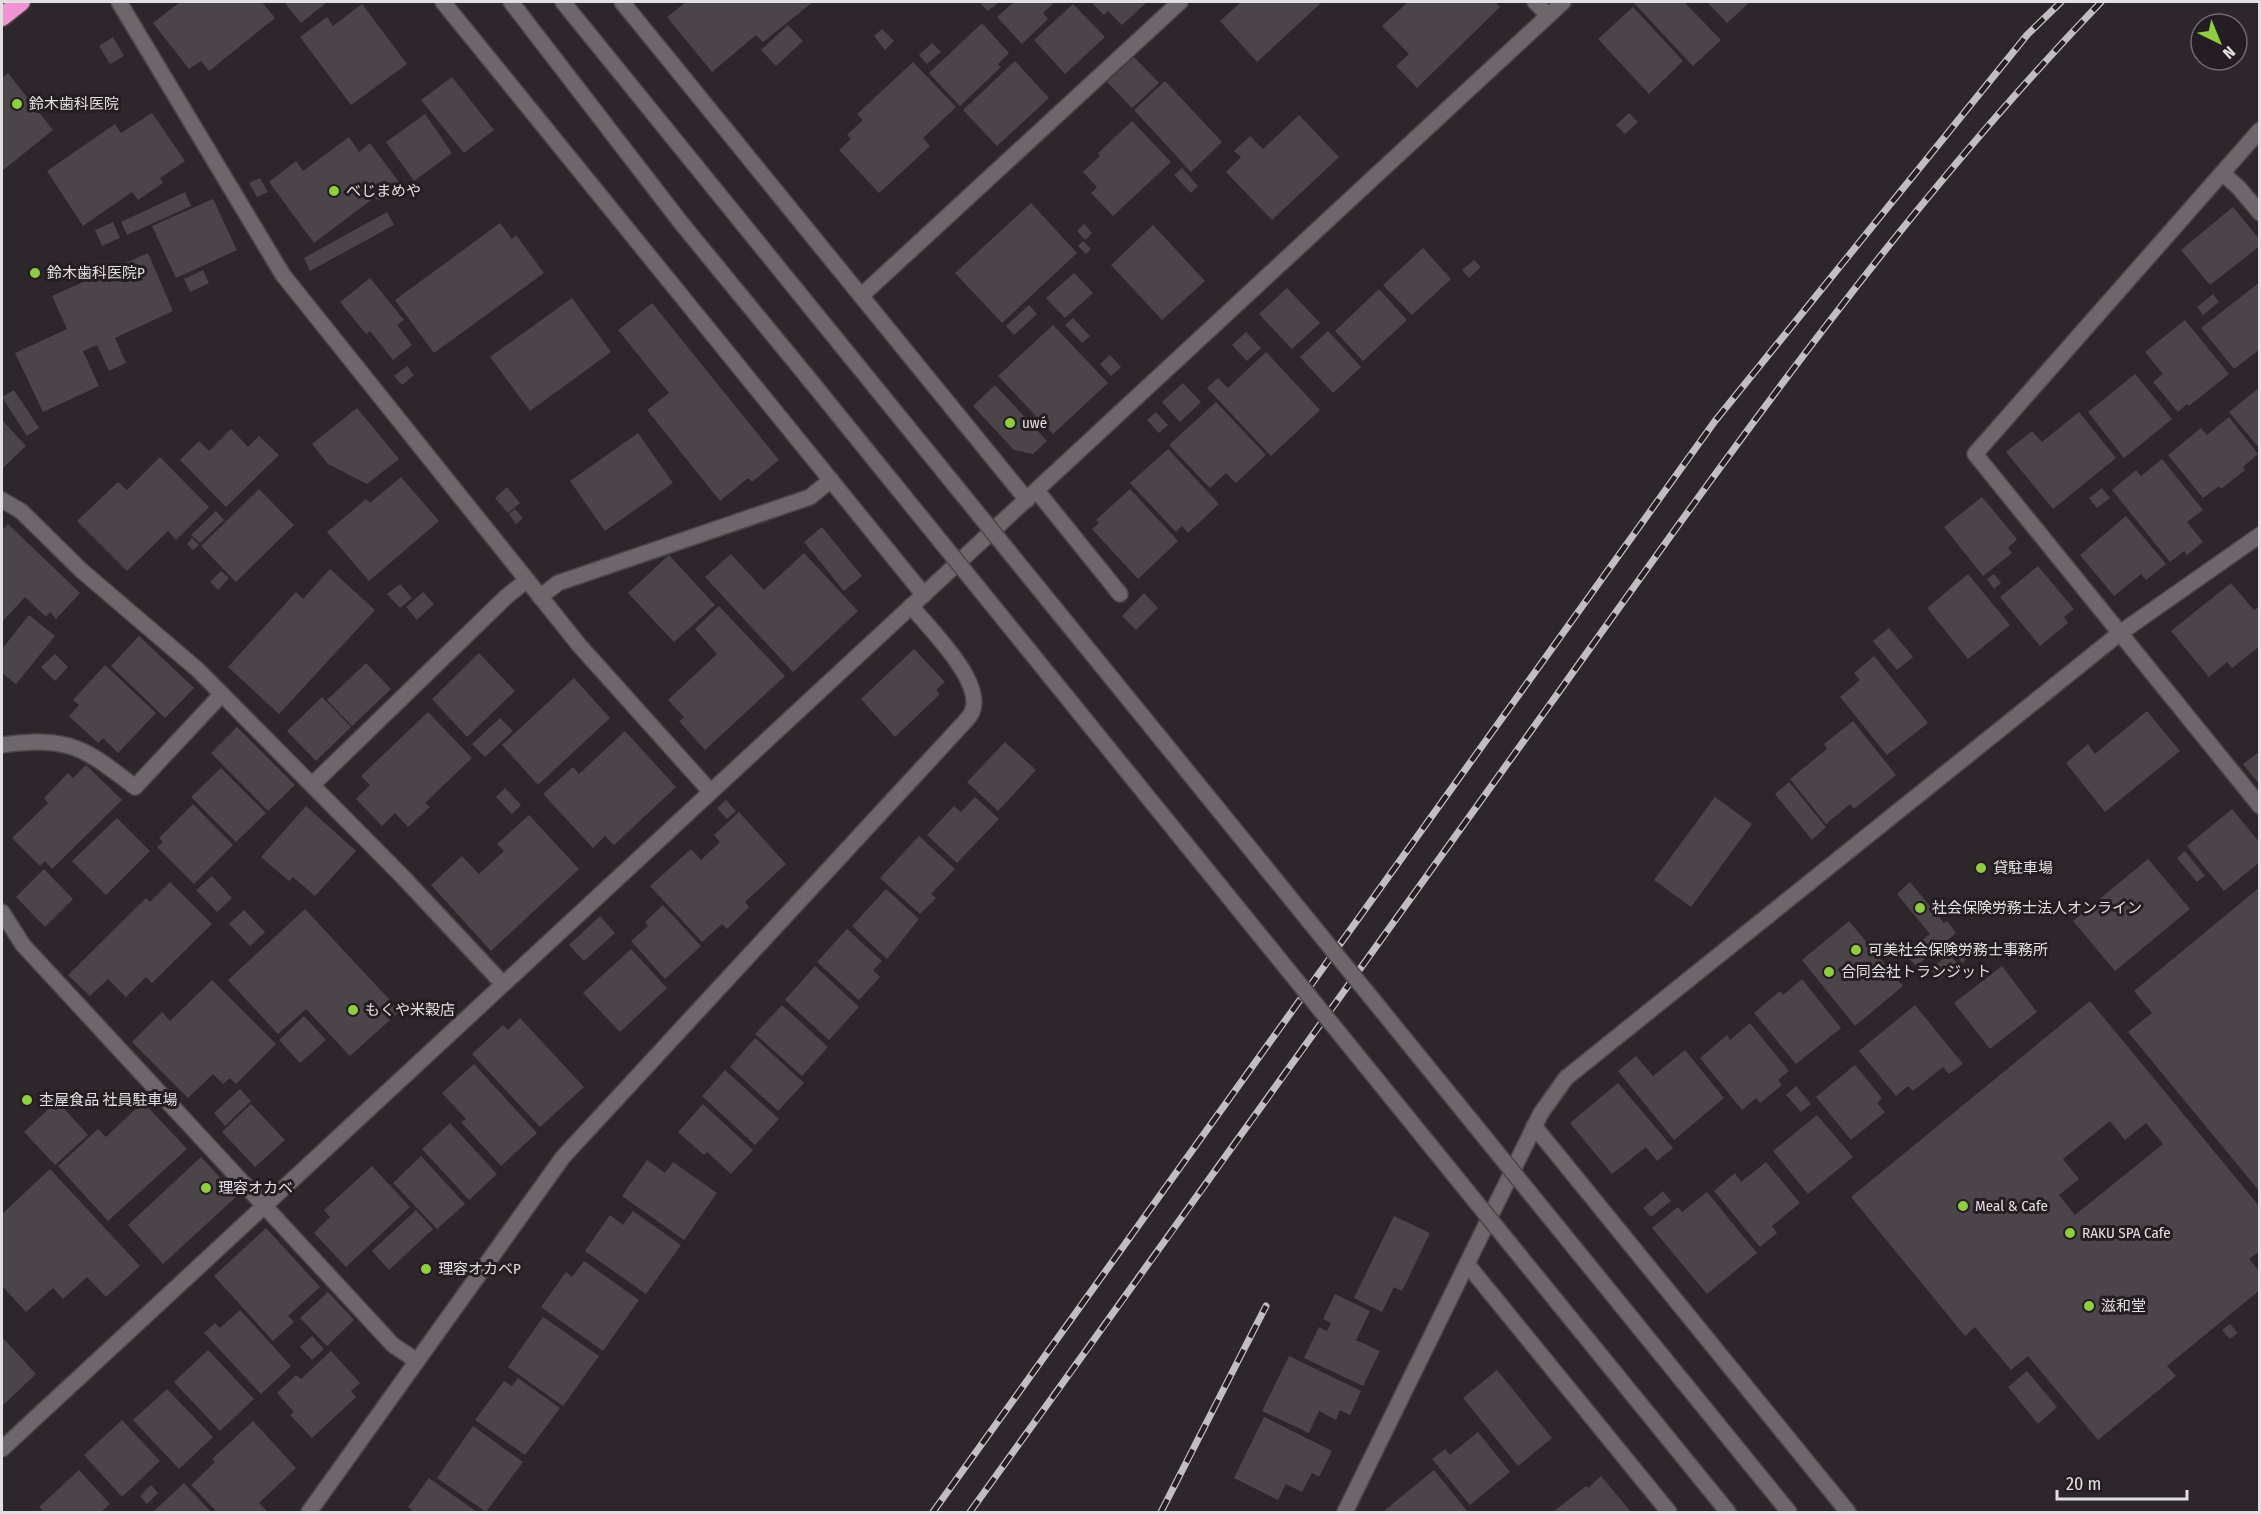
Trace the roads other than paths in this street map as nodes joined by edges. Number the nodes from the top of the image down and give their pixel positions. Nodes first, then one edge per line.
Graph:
1 (21, 2) edge
2 (119, 2) edge
3 (443, 2) edge
4 (511, 2) edge
5 (563, 2) edge
6 (622, 2) edge
7 (1180, 2) edge
8 (1535, 2) edge
9 (1563, 2) edge
10 (1548, 15) junction
11 (2, 17) edge
12 (2259, 130) edge
13 (2222, 173) junction
14 (2259, 213) edge
15 (861, 296) junction
16 (831, 480) junction
17 (1032, 496) junction
18 (2, 500) edge
19 (2259, 535) edge
20 (527, 580) junction
21 (1120, 594) dead end
22 (924, 595) junction
23 (540, 597) junction
24 (911, 606) junction
25 (2120, 633) junction
26 (222, 694) junction
27 (2, 745) edge
28 (312, 785) junction
29 (710, 791) junction
30 (2259, 806) edge
31 (2, 912) edge
32 (502, 984) junction
33 (1534, 1126) junction
34 (264, 1205) junction
35 (1467, 1264) junction
36 (417, 1361) junction
37 (2, 1449) edge
38 (1350, 1510) edge
39 (309, 1512) edge
40 (1669, 1512) edge
41 (1728, 1512) edge
42 (1789, 1512) edge
43 (1848, 1512) edge

1 - 11 highway
2 - 20 street
3 - 16 street
4 - 41 street, bridge
5 - 42 street, bridge
6 - 15 street
7 - 15 street
8 - 10 street
9 - 10 street
10 - 17 street
12 - 13 street
13 - 14 street
13 - 25 street
15 - 17 street
16 - 22 street
16 - 23 street
17 - 21 street
17 - 22 street
18 - 26 street
19 - 25 street
20 - 23 street
20 - 28 street
22 - 24 street
23 - 29 street
24 - 29 street
24 - 36 street
25 - 30 street
25 - 33 street
26 - 27 street
26 - 28 street
28 - 32 street
29 - 32 street
31 - 34 street
32 - 34 street
33 - 35 street
33 - 43 street
34 - 36 street
34 - 37 street
35 - 38 street
35 - 40 street
36 - 39 street

